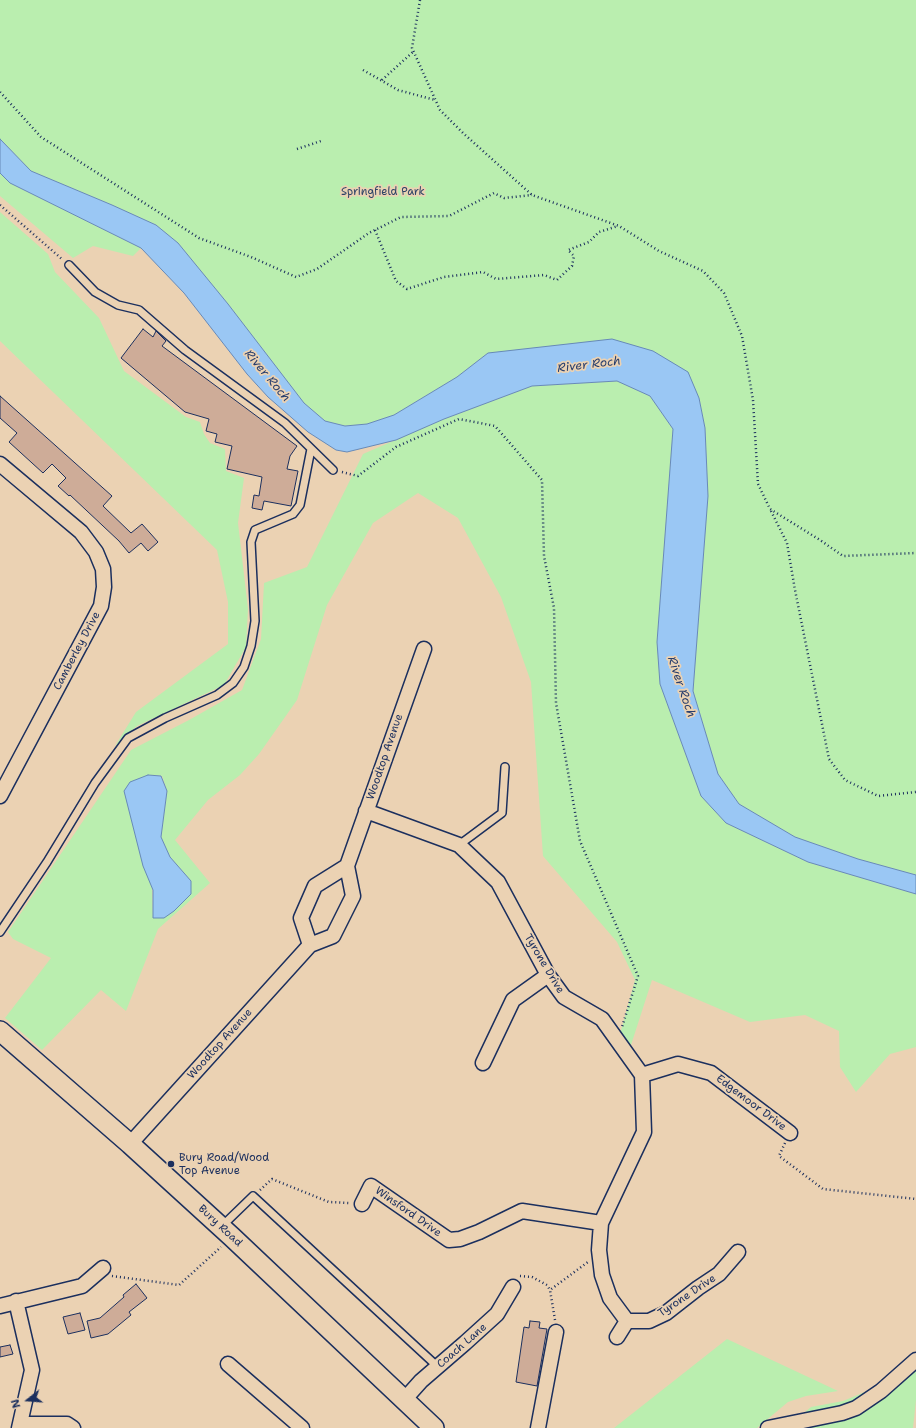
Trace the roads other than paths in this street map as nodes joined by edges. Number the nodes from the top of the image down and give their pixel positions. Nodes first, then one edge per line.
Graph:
1 (69, 265) road end
2 (311, 449) junction
3 (0, 464) edge
4 (333, 470) road end
5 (424, 649) dead end
6 (505, 767) dead end
7 (0, 796) edge
8 (366, 811) junction
9 (459, 845) junction
10 (348, 866) junction
11 (0, 932) edge
12 (310, 945) junction
13 (548, 975) junction
14 (0, 1031) edge
15 (483, 1063) dead end
16 (642, 1075) junction
17 (790, 1133) road end
18 (130, 1144) junction
19 (362, 1204) road end
20 (601, 1223) junction
21 (226, 1232) junction
22 (738, 1252) dead end
23 (99, 1271) road end
24 (513, 1286) road end
25 (16, 1301) junction
26 (0, 1306) edge
27 (627, 1321) junction
28 (556, 1332) road end
29 (617, 1337) dead end
30 (916, 1360) edge
31 (228, 1364) dead end
32 (438, 1367) junction
33 (404, 1400) junction
34 (19, 1426) edge
35 (73, 1428) edge
36 (302, 1428) edge
37 (434, 1428) edge
38 (538, 1428) edge
39 (768, 1428) edge

1 - 2 lane
2 - 4 lane
2 - 11 lane
3 - 7 street, Camberley Drive
5 - 8 street, Woodtop Avenue
6 - 9 lane
8 - 9 street, Tyrone Drive
8 - 10 street, Woodtop Avenue
9 - 13 street, Tyrone Drive
10 - 12 street, Woodtop Avenue
10 - 12 street
12 - 18 street, Woodtop Avenue
13 - 15 street
13 - 16 street, Tyrone Drive
14 - 18 main road, Bury Road
16 - 17 street, Edgemoor Drive
16 - 20 street
18 - 21 main road, Bury Road
19 - 20 street, Winsford Drive
20 - 27 street
21 - 32 lane
21 - 33 main road, Bury Road
22 - 27 street, Tyrone Drive
23 - 25 street
24 - 32 street, Coach Lane
25 - 26 street
25 - 34 street
27 - 29 street
28 - 38 street
30 - 39 street
31 - 36 street
32 - 33 street, Coach Lane
33 - 37 main road, Bury Road
34 - 35 street

